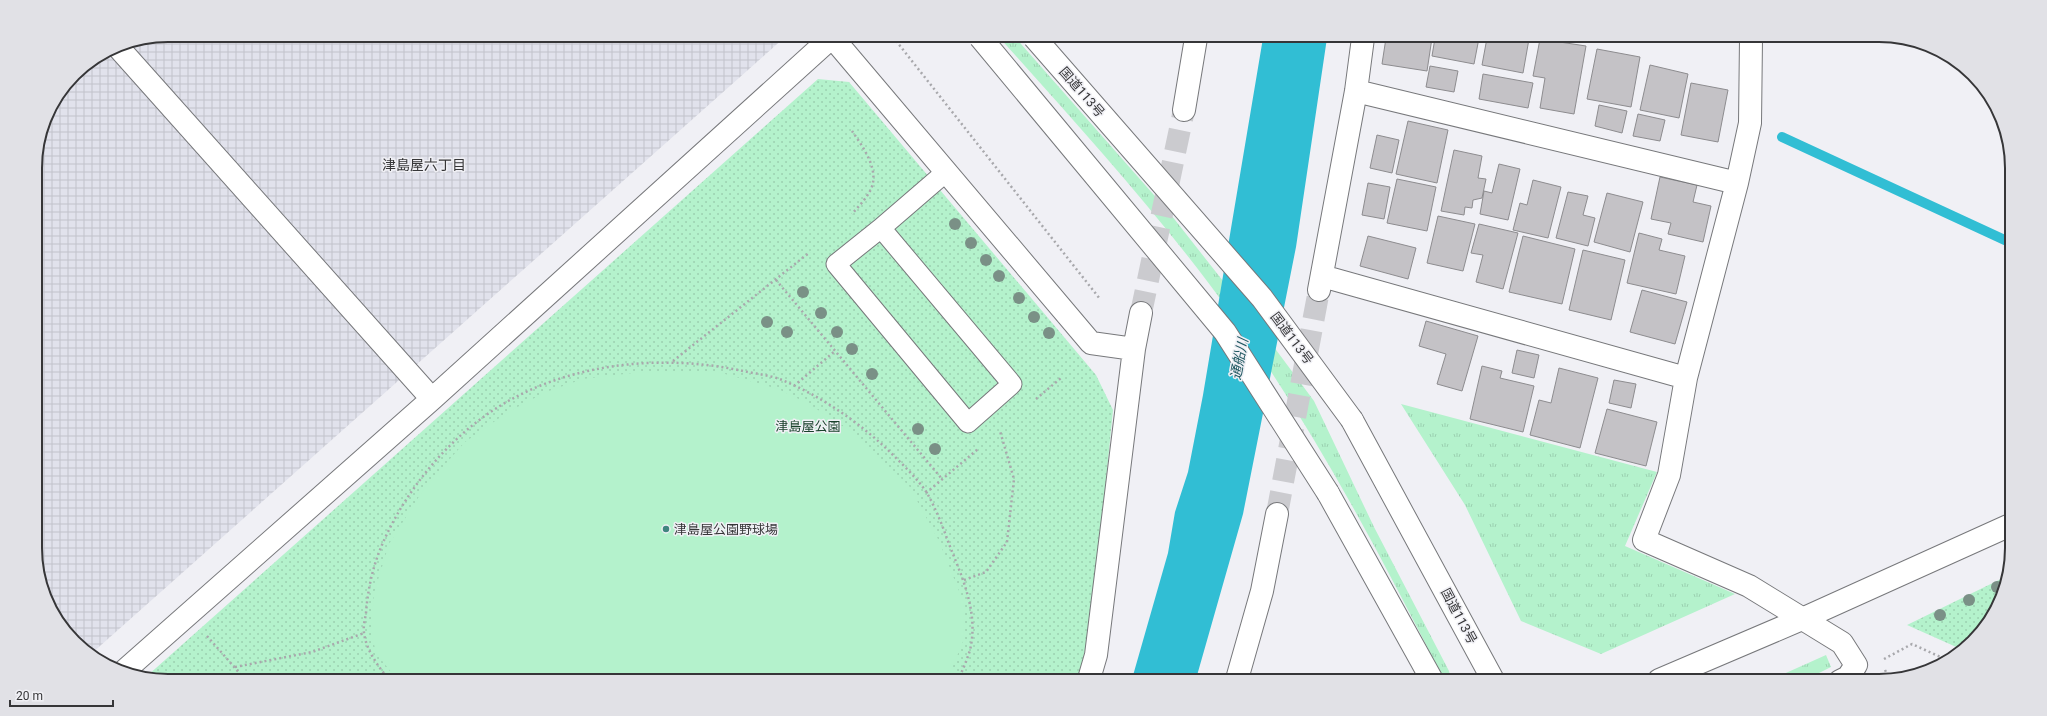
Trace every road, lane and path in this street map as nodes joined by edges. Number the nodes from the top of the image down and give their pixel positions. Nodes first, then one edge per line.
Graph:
1 (826, 42) edge
2 (836, 42) edge
3 (897, 42) edge
4 (984, 42) edge
5 (1038, 42) edge
6 (1195, 42) edge
7 (1362, 42) edge
8 (1751, 42) edge
9 (122, 51) edge
10 (1356, 91) junction
11 (1184, 110) tunnel mouth
12 (852, 131) dead end
13 (946, 172) junction
14 (1737, 183) junction
15 (851, 214) dead end
16 (881, 228) junction
17 (811, 252) dead end
18 (776, 280) junction
19 (1100, 299) dead end
20 (1141, 313) tunnel mouth
21 (1134, 349) junction
22 (835, 351) junction
23 (673, 361) junction
24 (1686, 378) junction
25 (794, 386) junction
26 (432, 399) junction
27 (1000, 431) dead end
28 (942, 479) dead end
29 (1277, 514) tunnel mouth
30 (2005, 527) edge
31 (964, 580) junction
32 (187, 615) junction
33 (1802, 619) junction
34 (364, 633) junction
35 (1941, 657) edge
36 (1882, 661) dead end
37 (235, 666) junction
38 (128, 667) edge
39 (1884, 667) dead end
40 (241, 674) edge
41 (385, 674) edge
42 (961, 674) edge
43 (1090, 674) edge
44 (1238, 674) edge
45 (1429, 674) edge
46 (1490, 674) edge
47 (1673, 674) edge
48 (1850, 674) edge
49 (1887, 674) edge

1 - 26 main road
2 - 13 main road
3 - 19 path
4 - 45 main road, bridge
5 - 46 main road, 国道113号, bridge
6 - 11 main road
7 - 10 main road
8 - 14 main road
9 - 26 main road
10 - 14 main road
10 - 24 main road
12 - 15 path
13 - 16 lane
13 - 21 main road
14 - 24 main road
16 - 16 lane
17 - 18 path
18 - 22 path
18 - 23 path
20 - 21 main road
21 - 43 main road
22 - 25 path
22 - 28 path
23 - 25 path
23 - 34 path
24 - 33 main road
25 - 31 path
26 - 32 main road
27 - 31 path
29 - 44 main road
30 - 33 main road
31 - 42 path
32 - 37 path
32 - 38 main road
33 - 47 main road
33 - 48 main road
34 - 37 path
34 - 41 path
35 - 36 path
37 - 40 path
39 - 49 path

